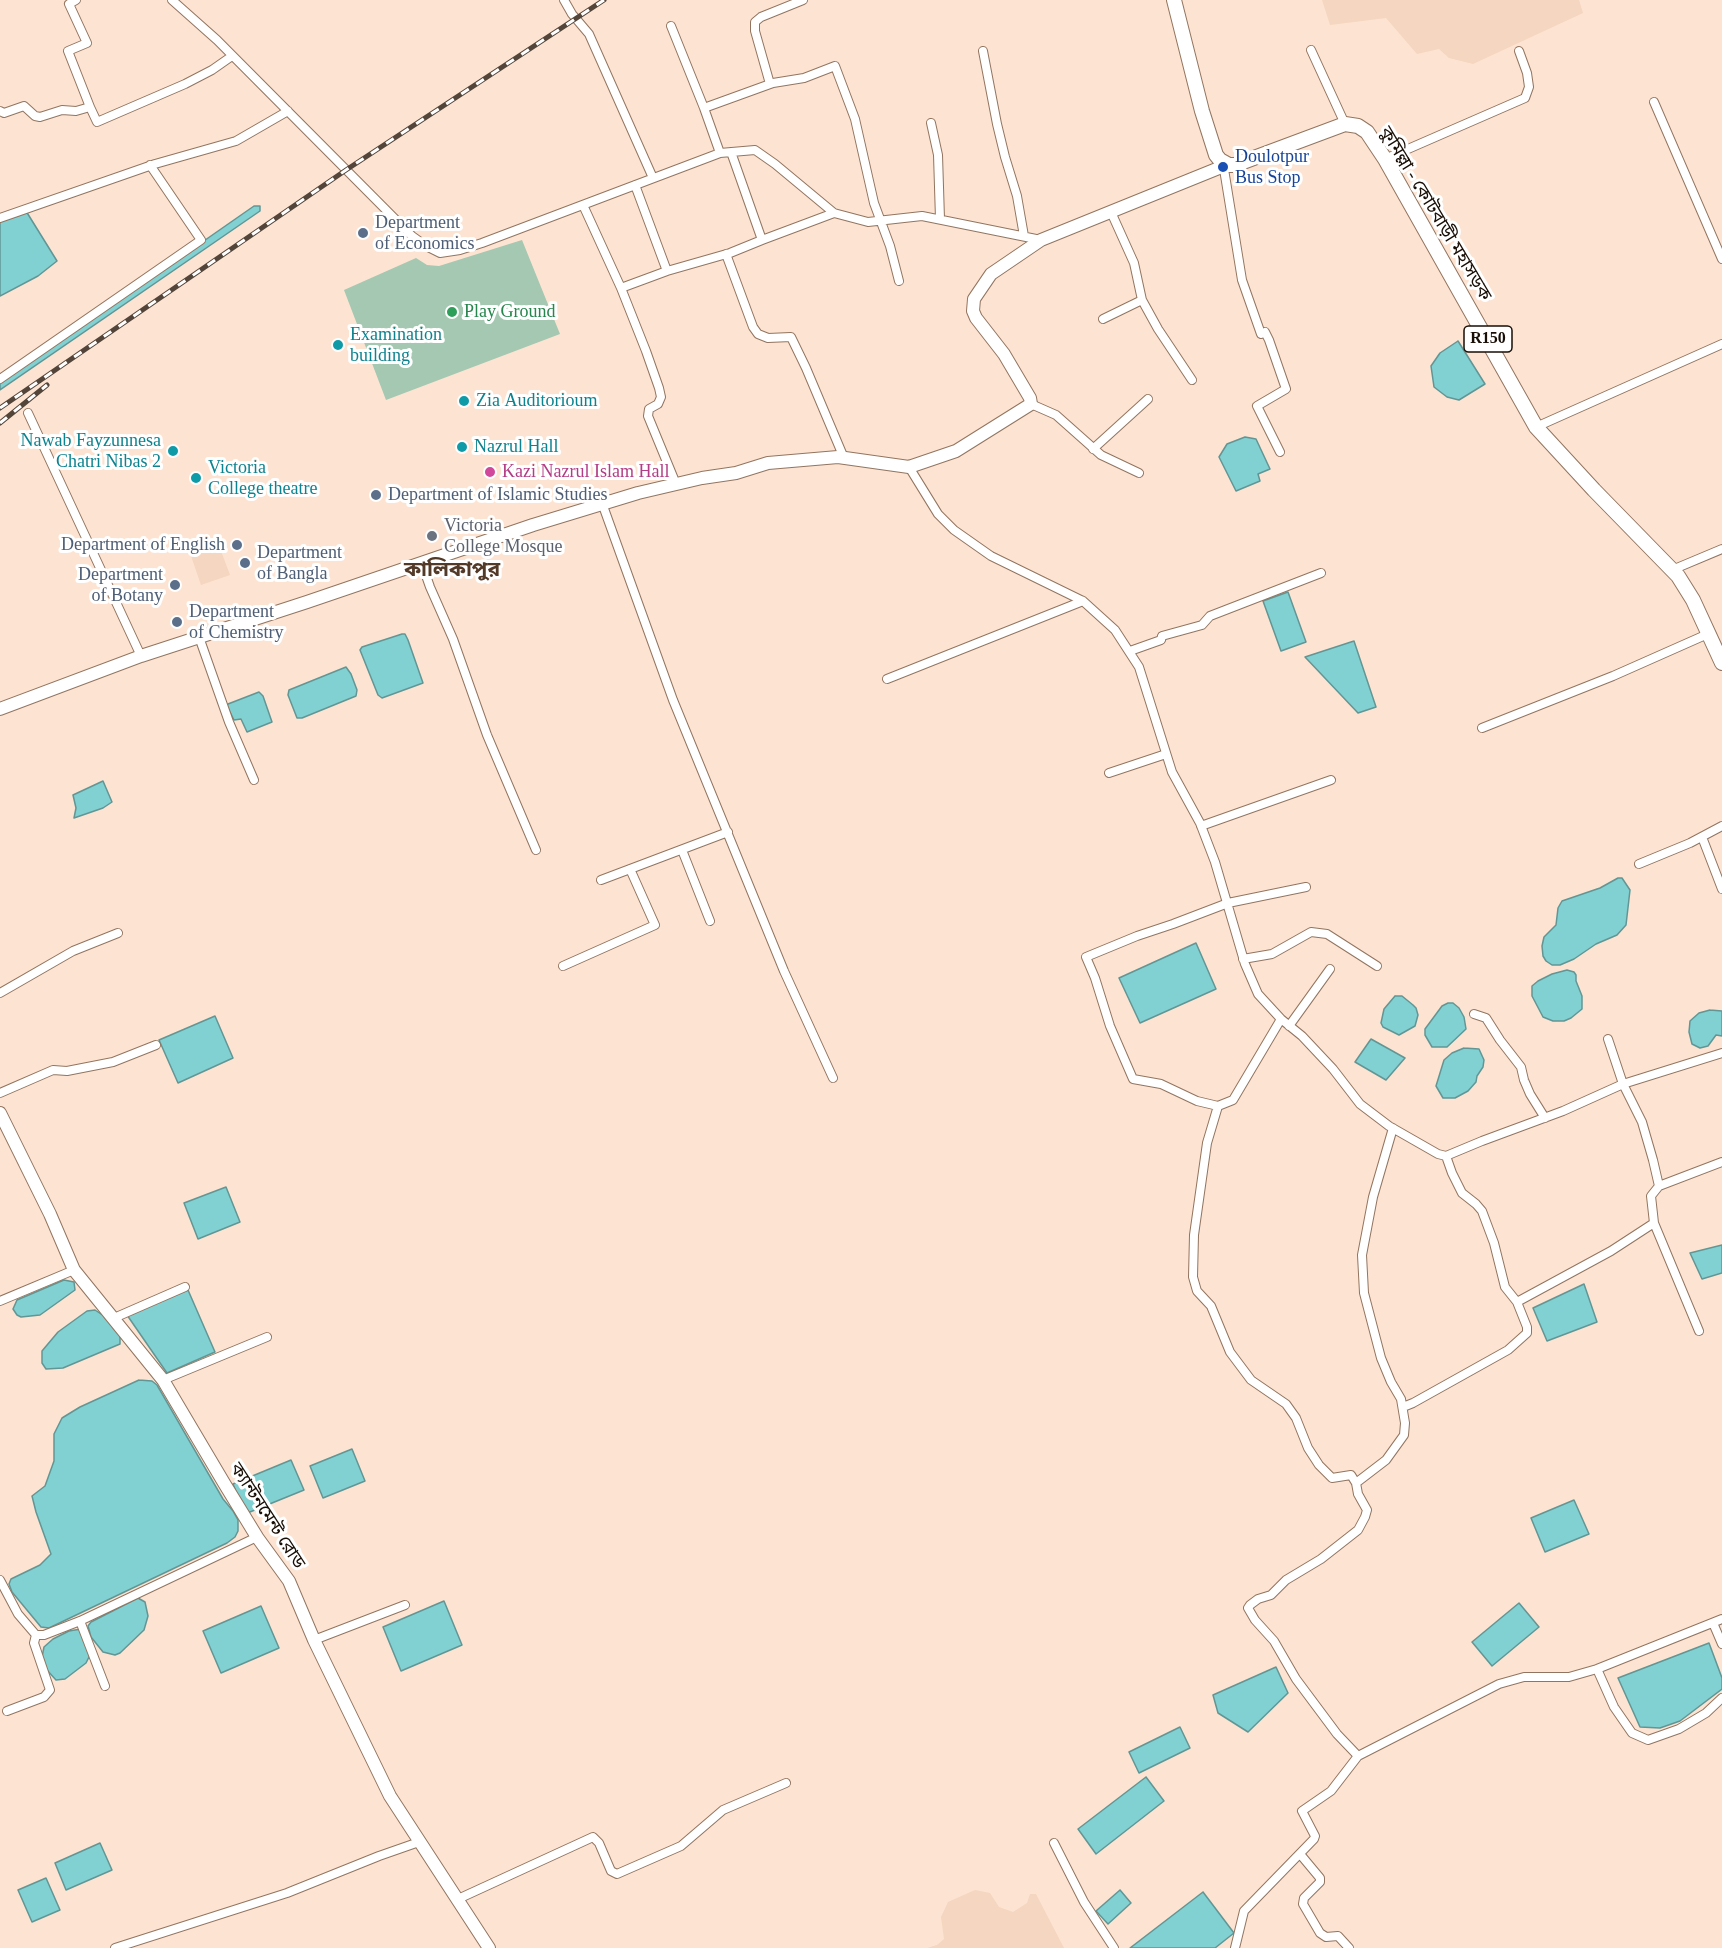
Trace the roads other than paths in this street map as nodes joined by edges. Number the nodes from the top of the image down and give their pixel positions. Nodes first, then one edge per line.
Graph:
1 (76, 0) edge
2 (172, 0) edge
3 (564, 0) edge
4 (803, 0) edge
5 (1174, 0) edge
6 (671, 26) dead end
7 (1311, 50) dead end
8 (983, 51) dead end
9 (1519, 51) dead end
10 (232, 56) junction
11 (771, 84) junction
12 (1654, 102) dead end
13 (90, 107) junction
14 (704, 108) junction
15 (0, 111) edge
16 (288, 111) junction
17 (932, 123) dead end
18 (1345, 124) junction
19 (731, 152) junction
20 (720, 153) junction
21 (1385, 159) junction
22 (1223, 163) junction
23 (150, 165) junction
24 (653, 178) junction
25 (635, 185) junction
26 (583, 205) junction
27 (1111, 212) junction
28 (834, 213) junction
29 (0, 218) edge
30 (939, 219) junction
31 (881, 220) junction
32 (1024, 236) junction
33 (762, 240) junction
34 (1041, 240) junction
35 (726, 254) junction
36 (1722, 259) edge
37 (667, 271) junction
38 (899, 281) dead end
39 (621, 288) junction
40 (1142, 300) junction
41 (1103, 319) dead end
42 (1722, 344) edge
43 (0, 379) edge
44 (1192, 380) dead end
45 (1148, 399) dead end
46 (1031, 404) junction
47 (28, 413) dead end
48 (1536, 427) junction
49 (1093, 449) junction
50 (1280, 452) dead end
51 (844, 458) junction
52 (909, 467) junction
53 (1139, 473) dead end
54 (676, 484) junction
55 (602, 503) junction
56 (1722, 549) edge
57 (422, 564) junction
58 (1671, 570) junction
59 (1321, 573) dead end
60 (1083, 601) junction
61 (1710, 633) junction
62 (199, 637) junction
63 (1130, 651) junction
64 (141, 656) junction
65 (1722, 663) edge
66 (887, 679) dead end
67 (0, 709) edge
68 (1482, 728) dead end
69 (1166, 754) junction
70 (1109, 773) dead end
71 (254, 780) dead end
72 (1331, 780) dead end
73 (1201, 826) junction
74 (1722, 826) edge
75 (728, 832) junction
76 (1702, 837) junction
77 (536, 850) dead end
78 (682, 850) junction
79 (1640, 864) dead end
80 (630, 869) junction
81 (601, 880) dead end
82 (1306, 887) dead end
83 (1722, 890) edge
84 (1228, 903) junction
85 (710, 921) dead end
86 (118, 933) dead end
87 (1243, 959) junction
88 (562, 966) dead end
89 (1377, 966) dead end
90 (1330, 969) dead end
91 (0, 993) edge
92 (1474, 1014) dead end
93 (1281, 1019) junction
94 (1289, 1026) junction
95 (1608, 1039) dead end
96 (156, 1045) dead end
97 (1722, 1053) edge
98 (833, 1078) dead end
99 (1623, 1084) junction
100 (0, 1093) edge
101 (1218, 1106) junction
102 (0, 1113) edge
103 (1545, 1118) junction
104 (1393, 1128) junction
105 (1446, 1156) junction
106 (1722, 1162) edge
107 (1659, 1186) junction
108 (1654, 1223) junction
109 (74, 1270) junction
110 (185, 1287) dead end
111 (0, 1301) edge
112 (1517, 1302) junction
113 (114, 1318) junction
114 (1699, 1331) dead end
115 (267, 1337) dead end
116 (163, 1380) junction
117 (1403, 1407) junction
118 (1356, 1483) junction
119 (257, 1537) junction
120 (0, 1580) edge
121 (405, 1605) dead end
122 (1722, 1619) edge
123 (80, 1621) junction
124 (1713, 1623) junction
125 (36, 1635) junction
126 (314, 1640) junction
127 (1722, 1644) edge
128 (1597, 1669) junction
129 (105, 1686) dead end
130 (1722, 1698) edge
131 (7, 1711) dead end
132 (1358, 1756) junction
133 (786, 1783) dead end
134 (419, 1842) junction
135 (1054, 1843) dead end
136 (1300, 1854) junction
137 (458, 1899) junction
138 (115, 1948) edge
139 (489, 1948) edge
140 (1114, 1948) edge
141 (1235, 1948) edge
142 (1349, 1948) edge

1 - 13 street
2 - 10 street
3 - 24 street
4 - 11 street
5 - 22 main road
6 - 14 street
7 - 18 street
8 - 32 street
9 - 21 street
10 - 13 street
10 - 16 street
11 - 14 street
11 - 31 street
12 - 36 street
13 - 15 street
14 - 20 street
16 - 23 street
16 - 26 street
17 - 30 street
18 - 21 main road, কুমিল্লা - কোটবাড়ী মহাসড়ক / R150
18 - 22 main road
19 - 20 street
19 - 28 street
19 - 33 street
20 - 24 street
21 - 48 main road, কুমিল্লা - কোটবাড়ী মহাসড়ক / R150
22 - 27 street
22 - 50 street
23 - 29 street
23 - 43 street
24 - 25 street
25 - 26 street
25 - 37 street
26 - 39 street
27 - 34 street
27 - 40 street
28 - 31 street
28 - 33 street
30 - 31 street
30 - 32 street
31 - 38 street
32 - 34 street
33 - 35 street
34 - 46 street
35 - 37 street
35 - 51 street
37 - 39 street
39 - 54 street
40 - 41 street
40 - 44 street
42 - 48 street
45 - 49 street
46 - 49 street
46 - 52 street
47 - 64 street
48 - 58 main road, কুমিল্লা - কোটবাড়ী মহাসড়ক / R150
49 - 53 street
51 - 52 street
51 - 54 street
52 - 60 street
54 - 55 street
55 - 57 street
55 - 75 street
56 - 58 street
57 - 62 street
57 - 77 street
58 - 61 main road, কুমিল্লা - কোটবাড়ী মহাসড়ক / R150
59 - 63 street
60 - 63 street
60 - 66 street
61 - 65 main road, কুমিল্লা - কোটবাড়ী মহাসড়ক / R150
61 - 68 street
62 - 64 street
62 - 71 street
63 - 69 street
64 - 67 street
69 - 70 street
69 - 73 street
72 - 73 street
73 - 84 street
74 - 76 street
75 - 78 street
75 - 98 street
76 - 79 street
76 - 83 street
78 - 80 street
78 - 85 street
80 - 81 street
80 - 88 street
82 - 84 street
84 - 87 street
84 - 101 street
86 - 91 street
87 - 89 street
87 - 93 street
90 - 94 street
92 - 103 street
93 - 94 street
93 - 101 street
94 - 104 street
95 - 99 street
96 - 100 street
97 - 99 street
99 - 103 street
99 - 107 street
101 - 118 street
102 - 109 street, ক্যান্টনমেন্ট রোড
103 - 105 street
104 - 105 street
104 - 117 street
105 - 112 street
106 - 107 street
107 - 108 street
108 - 112 street
108 - 114 street
109 - 111 street
109 - 113 street, ক্যান্টনমেন্ট রোড
110 - 113 street
112 - 117 street
113 - 116 street, ক্যান্টনমেন্ট রোড
115 - 116 street
116 - 119 street, ক্যান্টনমেন্ট রোড
117 - 118 street
118 - 132 street
119 - 123 street
119 - 126 street, ক্যান্টনমেন্ট রোড
120 - 125 street
121 - 126 street
122 - 124 street
123 - 125 street
123 - 129 street
124 - 127 street
124 - 128 street
125 - 131 street
126 - 134 street, ক্যান্টনমেন্ট রোড
128 - 130 street
128 - 132 street
132 - 136 street
133 - 137 street
134 - 137 street, ক্যান্টনমেন্ট রোড
134 - 138 street
135 - 140 street
136 - 141 street
136 - 142 street
137 - 139 street, ক্যান্টনমেন্ট রোড

